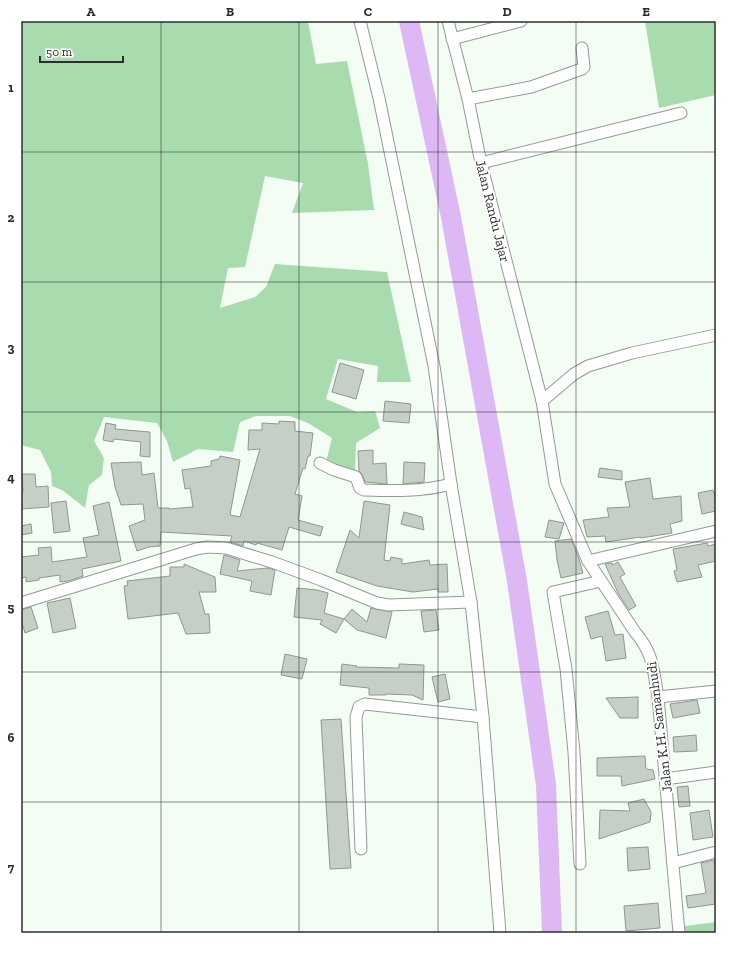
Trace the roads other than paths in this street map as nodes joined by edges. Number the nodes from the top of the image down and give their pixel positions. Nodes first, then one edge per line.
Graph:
1 (360, 21) edge
2 (448, 21) edge
3 (521, 21) edge
4 (452, 39) junction
5 (582, 48) dead end
6 (476, 97) junction
7 (681, 113) dead end
8 (481, 163) junction
9 (716, 334) edge
10 (542, 401) junction
11 (320, 463) dead end
12 (451, 484) junction
13 (716, 531) edge
14 (588, 560) junction
15 (601, 580) junction
16 (471, 602) junction
17 (21, 603) edge
18 (716, 691) edge
19 (658, 697) junction
20 (483, 717) junction
21 (716, 772) edge
22 (665, 779) junction
23 (361, 849) dead end
24 (716, 852) edge
25 (673, 863) junction
26 (580, 864) dead end
27 (500, 933) edge
28 (679, 933) edge

1 - 12 street
2 - 4 street, Jalan Randu Jajar
3 - 4 street
4 - 6 street, Jalan Randu Jajar
5 - 6 street
6 - 8 street, Jalan Randu Jajar
7 - 8 street
8 - 10 street, Jalan Randu Jajar
9 - 10 street
10 - 14 street, Jalan K.H. Samanhudi
11 - 12 street
12 - 16 street
13 - 14 street
14 - 15 street, Jalan K.H. Samanhudi
15 - 19 street, Jalan K.H. Samanhudi
15 - 26 street
16 - 17 street
16 - 20 street
18 - 19 street
19 - 22 street, Jalan K.H. Samanhudi
20 - 23 street
20 - 27 street
21 - 22 street
22 - 25 street, Jalan K.H. Samanhudi
24 - 25 street
25 - 28 street, Jalan K.H. Samanhudi

